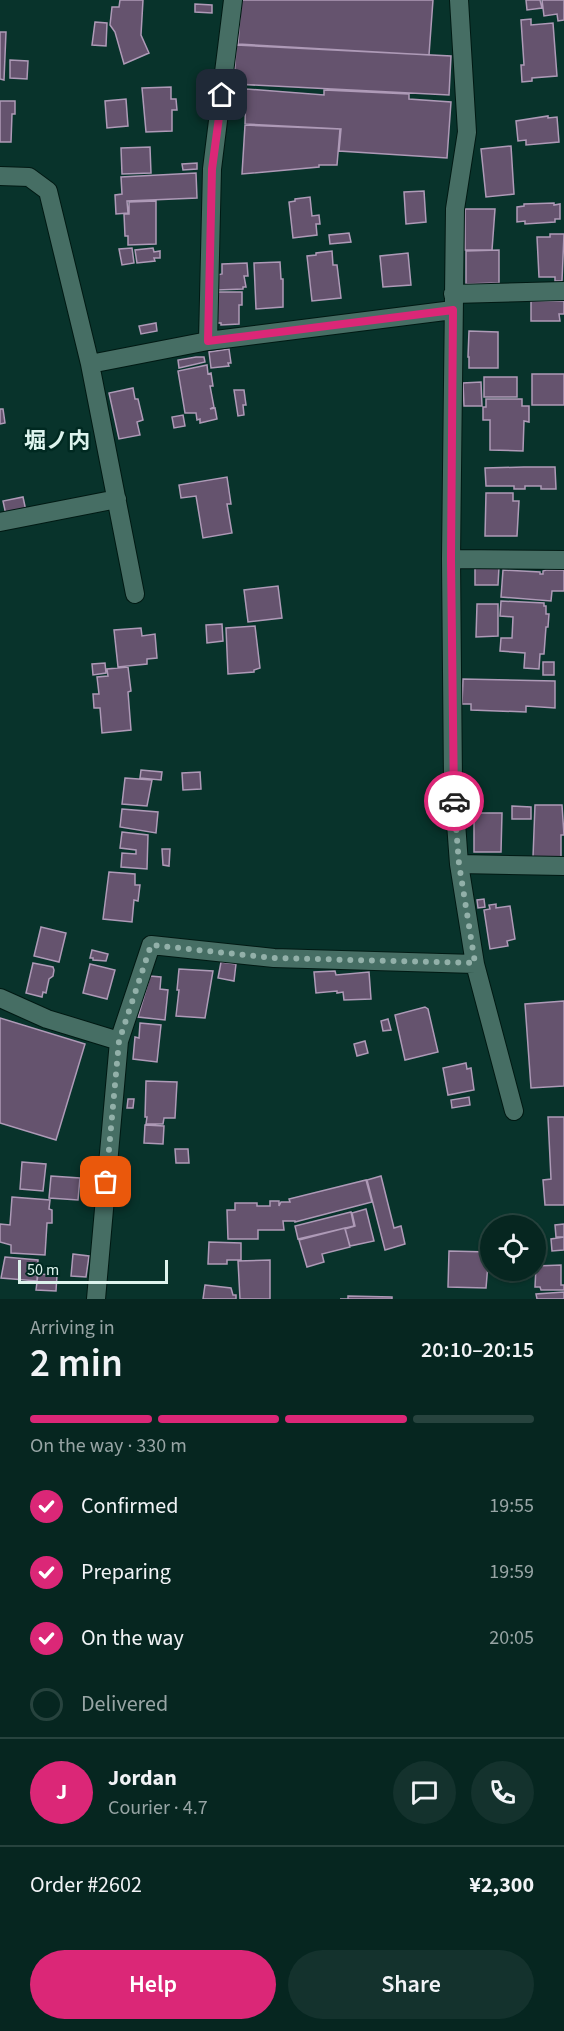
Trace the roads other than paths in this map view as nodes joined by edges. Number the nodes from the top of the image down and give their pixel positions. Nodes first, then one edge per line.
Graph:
1 (233, 0) edge
2 (459, 0) edge
3 (0, 176) edge
4 (564, 291) edge
5 (453, 302) junction
6 (208, 341) junction
7 (90, 364) junction
8 (117, 499) junction
9 (0, 522) edge
10 (451, 559) junction
11 (564, 560) edge
12 (135, 594) dead end
13 (459, 864) junction
14 (564, 867) edge
15 (475, 963) junction
16 (0, 998) edge
17 (119, 1041) junction
18 (514, 1112) dead end
19 (96, 1299) edge

1 - 6 street
2 - 5 street
3 - 7 street
4 - 5 street
5 - 6 street
5 - 10 street
6 - 7 street
7 - 8 street
8 - 9 street
8 - 12 street
10 - 11 street
10 - 13 street
13 - 14 street
13 - 15 street
15 - 17 street
15 - 18 street
16 - 17 street
17 - 19 street

